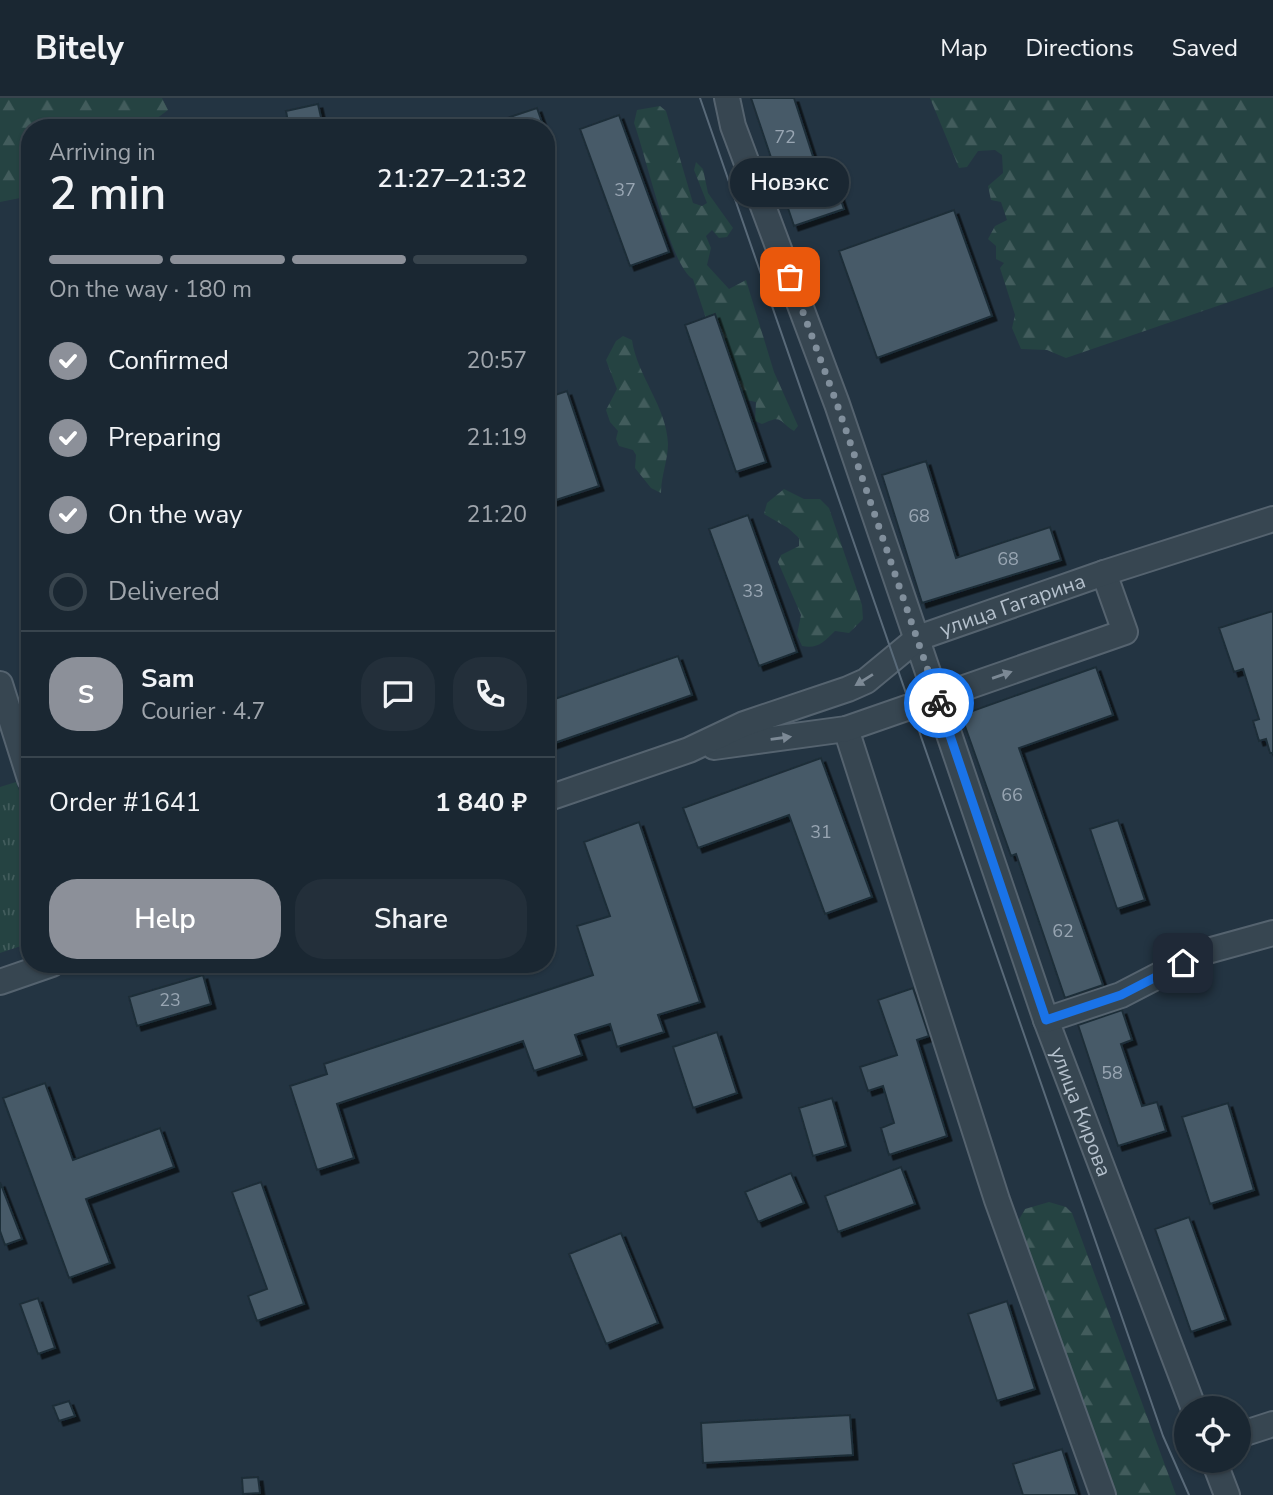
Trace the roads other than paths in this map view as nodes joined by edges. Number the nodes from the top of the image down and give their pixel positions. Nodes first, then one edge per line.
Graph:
1 (727, 98) edge
2 (1273, 519) edge
3 (1104, 573) junction
4 (918, 638) junction
5 (0, 684) edge
6 (937, 698) junction
7 (846, 729) junction
8 (21, 750) edge
9 (690, 750) junction
10 (555, 796) edge
11 (1273, 933) edge
12 (26, 973) edge
13 (0, 982) edge
14 (1046, 1020) junction
15 (1189, 1396) edge
16 (1273, 1423) edge
17 (1251, 1431) edge
18 (1219, 1473) edge
19 (1102, 1495) edge
20 (1227, 1495) edge

1 - 4 street, улица Кирова
2 - 3 street, улица Гагарина
3 - 4 street, улица Гагарина
6 -> 3 street, улица Гагарина
4 - 6 street, улица Кирова
4 -> 9 street, улица Гагарина
5 - 8 street
6 - 7 street, улица Гагарина
6 - 14 street, улица Кирова
9 -> 7 street, улица Гагарина
7 - 19 street
9 - 10 street, улица Гагарина
11 - 14 street
12 - 13 street
14 - 15 street, улица Кирова
16 - 17 street
18 - 20 street

